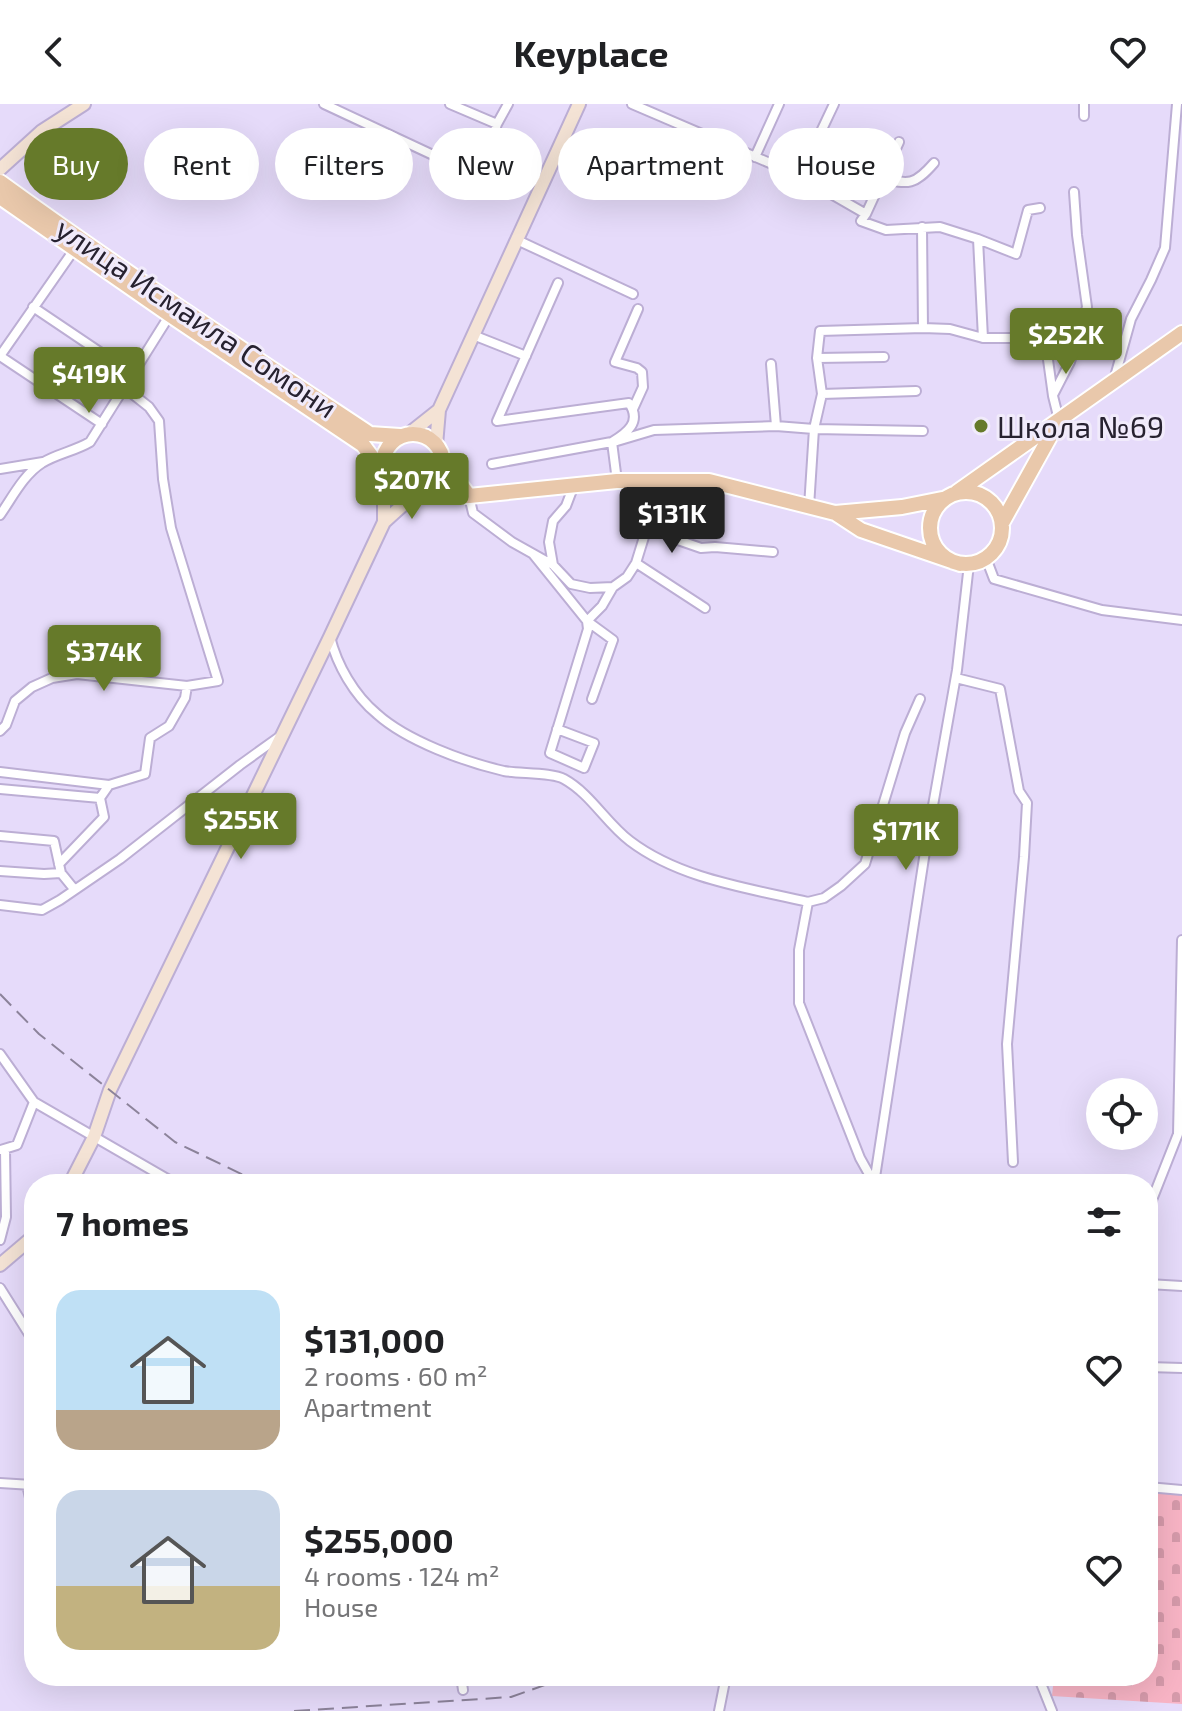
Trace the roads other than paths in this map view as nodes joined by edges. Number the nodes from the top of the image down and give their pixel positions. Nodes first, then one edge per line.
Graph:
1 (84, 104) edge
2 (324, 104) edge
3 (450, 104) edge
4 (508, 104) edge
5 (579, 104) edge
6 (632, 104) edge
7 (779, 104) edge
8 (834, 104) edge
9 (1084, 104) edge
10 (1177, 104) edge
11 (1084, 116) dead end
12 (497, 124) junction
13 (823, 128) edge
14 (755, 157) junction
15 (768, 162) edge
16 (934, 163) dead end
17 (0, 169) edge
18 (0, 182) edge
19 (904, 182) edge
20 (1074, 192) dead end
21 (0, 197) edge
22 (842, 200) edge
23 (872, 200) edge
24 (1040, 208) dead end
25 (866, 214) junction
26 (922, 227) junction
27 (978, 239) junction
28 (517, 240) junction
29 (77, 245) junction
30 (558, 283) dead end
31 (633, 294) dead end
32 (33, 307) junction
33 (638, 309) dead end
34 (173, 311) junction
35 (923, 328) junction
36 (1182, 333) edge
37 (473, 335) junction
38 (983, 338) junction
39 (526, 356) junction
40 (884, 357) dead end
41 (817, 358) junction
42 (771, 364) dead end
43 (134, 375) junction
44 (1113, 381) junction
45 (125, 388) junction
46 (916, 391) dead end
47 (822, 394) junction
48 (1053, 396) junction
49 (633, 409) junction
50 (439, 410) junction
51 (1059, 420) junction
52 (102, 424) junction
53 (776, 426) junction
54 (814, 429) junction
55 (923, 431) dead end
56 (405, 435) junction
57 (612, 442) junction
58 (436, 445) junction
59 (443, 461) junction
60 (43, 462) junction
61 (492, 464) dead end
62 (0, 469) edge
63 (384, 473) junction
64 (617, 481) junction
65 (663, 481) junction
66 (574, 485) junction
67 (957, 492) junction
68 (418, 493) junction
69 (469, 496) junction
70 (942, 499) junction
71 (809, 507) junction
72 (835, 513) junction
73 (0, 515) edge
74 (384, 522) junction
75 (1002, 523) junction
76 (648, 524) junction
77 (773, 552) dead end
78 (533, 554) junction
79 (986, 558) junction
80 (636, 563) junction
81 (965, 564) junction
82 (553, 565) junction
83 (613, 587) junction
84 (705, 608) dead end
85 (1182, 620) edge
86 (587, 621) junction
87 (330, 637) junction
88 (956, 678) junction
89 (187, 686) junction
90 (592, 699) dead end
91 (920, 699) dead end
92 (557, 729) junction
93 (0, 731) edge
94 (283, 734) junction
95 (0, 772) edge
96 (109, 785) junction
97 (0, 789) edge
98 (100, 798) junction
99 (0, 836) edge
100 (60, 868) junction
101 (0, 871) edge
102 (74, 889) junction
103 (808, 902) junction
104 (0, 905) edge
105 (1182, 940) edge
106 (1181, 1041) edge
107 (0, 1054) edge
108 (34, 1102) junction
109 (94, 1137) junction
110 (2, 1150) edge
111 (1013, 1162) dead end
112 (75, 1174) edge
113 (159, 1174) edge
114 (869, 1174) edge
115 (875, 1174) edge
116 (1158, 1185) edge
117 (0, 1240) edge
118 (24, 1245) edge
119 (0, 1265) edge
120 (1158, 1285) edge
121 (1182, 1286) edge
122 (0, 1288) edge
123 (24, 1326) edge
124 (1158, 1367) edge
125 (1182, 1368) edge
126 (0, 1483) edge
127 (24, 1485) edge
128 (1158, 1488) edge
129 (1182, 1490) edge
130 (462, 1686) edge
131 (724, 1686) edge
132 (1042, 1686) edge
133 (463, 1690) dead end
134 (719, 1711) edge
135 (1052, 1711) edge

1 - 17 street
2 - 12 street
3 - 12 street
4 - 12 street
5 - 28 street
6 - 14 street
7 - 14 street
8 - 13 street
9 - 11 street
10 - 44 street
14 - 15 street
16 - 19 street
18 - 29 main road, улица Исмаила Сомони
20 - 48 street
21 - 29 main road
22 - 25 street
23 - 25 street
24 - 27 street
25 - 26 street
26 - 27 street
26 - 35 street
27 - 38 street
28 - 31 street
28 - 37 street
29 - 32 street
29 - 34 main road
30 - 39 street
32 - 43 street
32 - 52 street
33 - 49 street
34 - 43 street
34 - 56 main road, улица Исмаила Сомони
34 - 63 main road
35 - 38 street
35 - 41 street
36 - 44 main road
37 - 39 street
37 - 50 street
38 - 48 street
39 - 49 street
40 - 41 street
41 - 47 street
42 - 53 street
43 - 45 street
44 - 51 main road
45 - 52 street
45 - 89 street
46 - 47 street
47 - 54 street
48 - 51 street
49 - 57 street
50 - 56 street
50 - 58 street
51 - 67 main road
51 - 75 main road
52 - 60 street
53 - 54 street
53 - 57 street
54 - 55 street
54 - 71 street
56 - 58 main road
56 - 63 main road
57 - 61 street
57 - 64 street
58 - 59 main road
59 - 68 main road
59 - 69 main road
60 - 62 street
60 - 73 street
63 - 68 main road
63 - 74 street
64 - 65 main road
64 - 66 main road
65 - 71 main road
65 - 76 street
66 - 69 main road
66 - 82 street
67 - 70 main road
67 - 75 main road
68 - 69 main road
68 - 74 street
69 - 78 street
70 - 72 main road
70 - 81 main road
71 - 72 main road
72 - 81 main road
74 - 87 street
75 - 79 main road
76 - 77 street
76 - 80 street
78 - 82 street
78 - 86 street
79 - 81 main road
79 - 85 street
80 - 83 street
80 - 84 street
81 - 88 street
82 - 83 street
83 - 86 street
86 - 90 street
86 - 92 street
87 - 94 street
87 - 103 street
88 - 111 street
88 - 115 street
89 - 93 street
89 - 96 street
91 - 103 street
92 - 92 street
94 - 102 street
94 - 109 street
95 - 96 street
96 - 98 street
97 - 98 street
98 - 100 street
99 - 100 street
100 - 101 street
100 - 102 street
102 - 104 street
103 - 114 street
105 - 106 street
106 - 116 street
107 - 108 street
108 - 109 street
108 - 110 street
109 - 112 street
109 - 113 street
110 - 117 street
118 - 119 street
120 - 121 street
122 - 123 street
124 - 125 street
126 - 127 street
128 - 129 street
130 - 133 street
131 - 134 street
132 - 135 street

